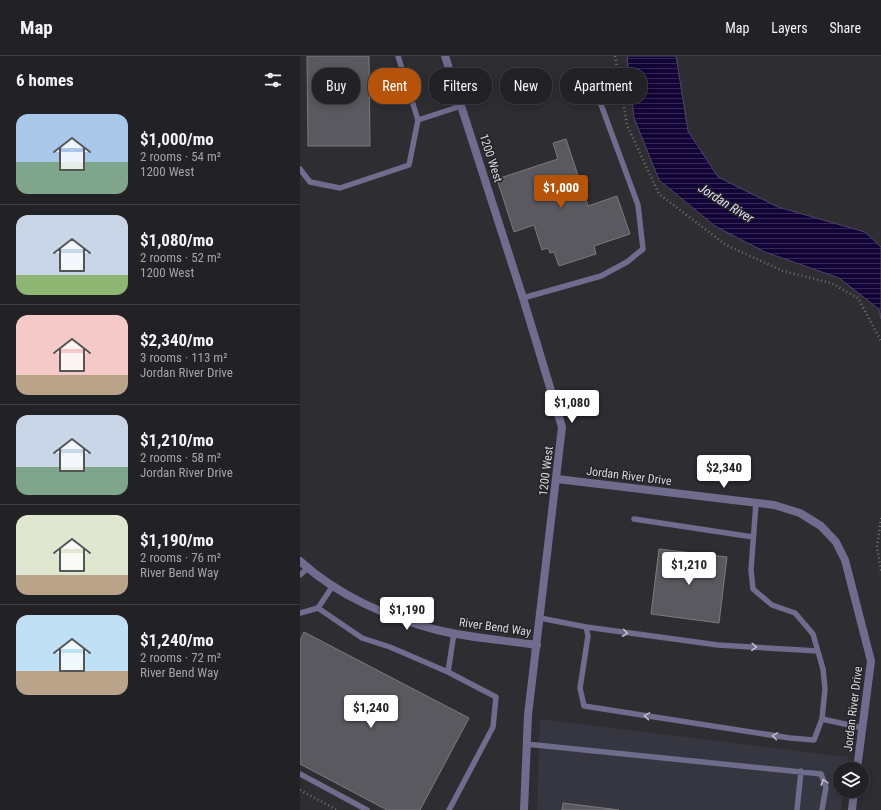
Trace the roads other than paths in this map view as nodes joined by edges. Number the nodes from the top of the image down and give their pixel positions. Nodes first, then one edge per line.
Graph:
1 (398, 56) edge
2 (445, 56) edge
3 (601, 104) edge
4 (461, 106) junction
5 (418, 120) junction
6 (300, 169) edge
7 (523, 298) junction
8 (557, 479) junction
9 (756, 503) junction
10 (634, 519) dead end
11 (754, 537) junction
12 (300, 561) edge
13 (308, 568) junction
14 (300, 575) edge
15 (332, 587) junction
16 (318, 608) junction
17 (300, 613) edge
18 (540, 618) junction
19 (586, 627) junction
20 (454, 633) junction
21 (537, 645) junction
22 (818, 651) junction
23 (448, 672) junction
24 (822, 719) junction
25 (863, 728) junction
26 (526, 744) junction
27 (858, 762) edge
28 (801, 771) junction
29 (300, 774) edge
30 (853, 798) edge
31 (367, 810) edge
32 (449, 810) edge
33 (524, 810) edge
34 (797, 810) edge
35 (822, 810) edge
36 (852, 810) edge

1 - 5 lane
2 - 4 street, 1200 West
3 - 7 lane
4 - 5 lane
4 - 7 street, 1200 West
5 - 6 lane
7 - 8 street, 1200 West
8 - 9 street, Jordan River Drive
8 - 18 street, 1200 West
9 - 11 lane
9 - 25 street, Jordan River Drive
10 - 11 lane
11 - 22 lane
12 - 13 street, River Bend Way
13 - 14 lane
13 - 15 street, River Bend Way
15 - 16 lane
15 - 20 street, River Bend Way
16 - 17 lane
16 - 23 lane
18 - 19 lane
18 - 21 street, 1200 West
19 -> 22 lane
24 -> 19 lane
20 - 21 street, River Bend Way
20 - 23 lane
21 - 26 street, 1200 West
22 - 24 lane
23 - 32 lane
24 - 25 lane
25 - 27 street, Jordan River Drive
26 - 28 lane
26 - 33 street, 1200 West
28 - 34 lane
35 -> 28 lane
29 - 31 lane
30 - 36 street

